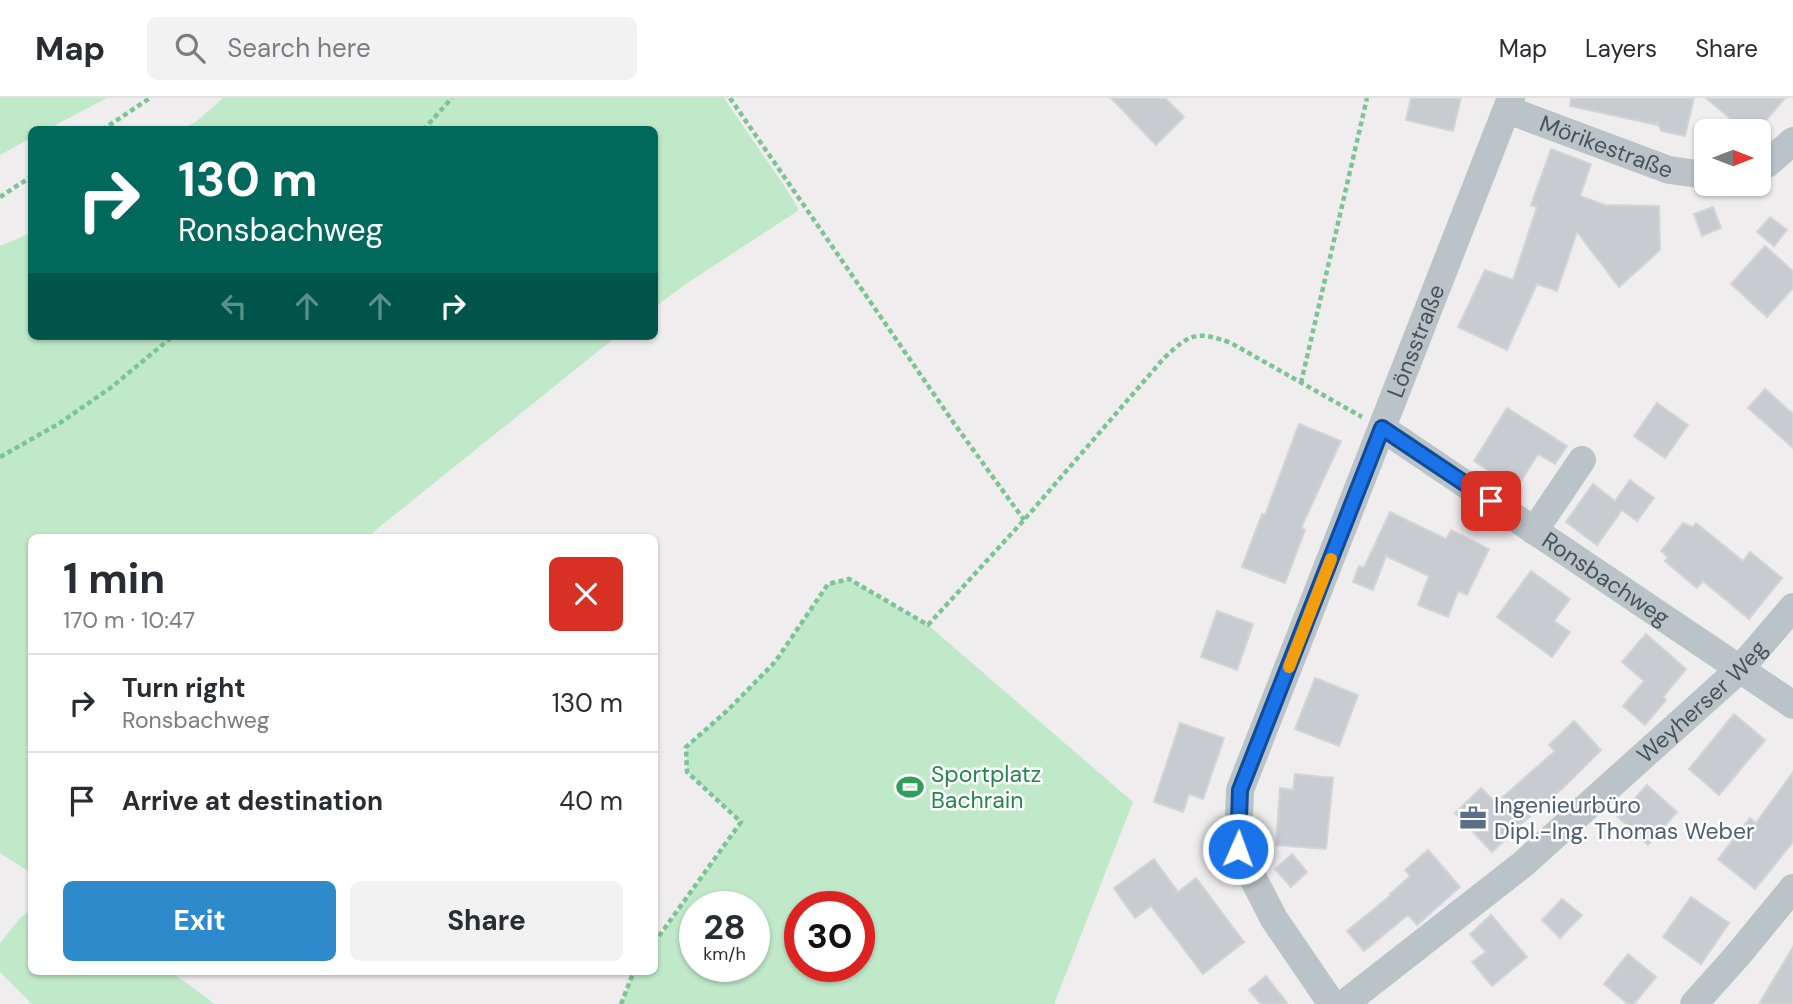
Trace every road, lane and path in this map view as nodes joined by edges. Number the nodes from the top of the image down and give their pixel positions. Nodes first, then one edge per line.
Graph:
1 (150, 98) edge
2 (452, 98) edge
3 (730, 98) edge
4 (1367, 98) edge
5 (1510, 104) edge
6 (108, 126) edge
7 (427, 126) edge
8 (1793, 141) edge
9 (1771, 160) edge
10 (1694, 173) edge
11 (28, 179) edge
12 (0, 197) edge
13 (168, 340) edge
14 (1301, 383) junction
15 (1371, 422) junction
16 (0, 457) edge
17 (1582, 460) dead end
18 (1024, 520) junction
19 (1534, 531) junction
20 (1793, 607) edge
21 (1740, 669) junction
22 (1793, 705) edge
23 (1793, 888) edge
24 (658, 937) edge
25 (632, 975) edge
26 (621, 1004) edge
27 (1332, 1004) edge
28 (1344, 1004) edge
29 (1694, 1004) edge

1 - 6 path
2 - 7 path
3 - 18 path
4 - 14 path
5 - 10 street, Mörikestraße
5 - 15 street, Lönsstraße
8 - 9 street
11 - 12 path
13 - 16 path
14 - 15 path
14 - 18 path
15 - 19 street, Ronsbachweg
15 - 27 street, Lönsstraße
17 - 19 street
18 - 24 path
19 - 21 street, Ronsbachweg
20 - 21 street, Weyherser Weg
21 - 22 street, Ronsbachweg
21 - 28 street, Weyherser Weg
23 - 29 street
25 - 26 path

